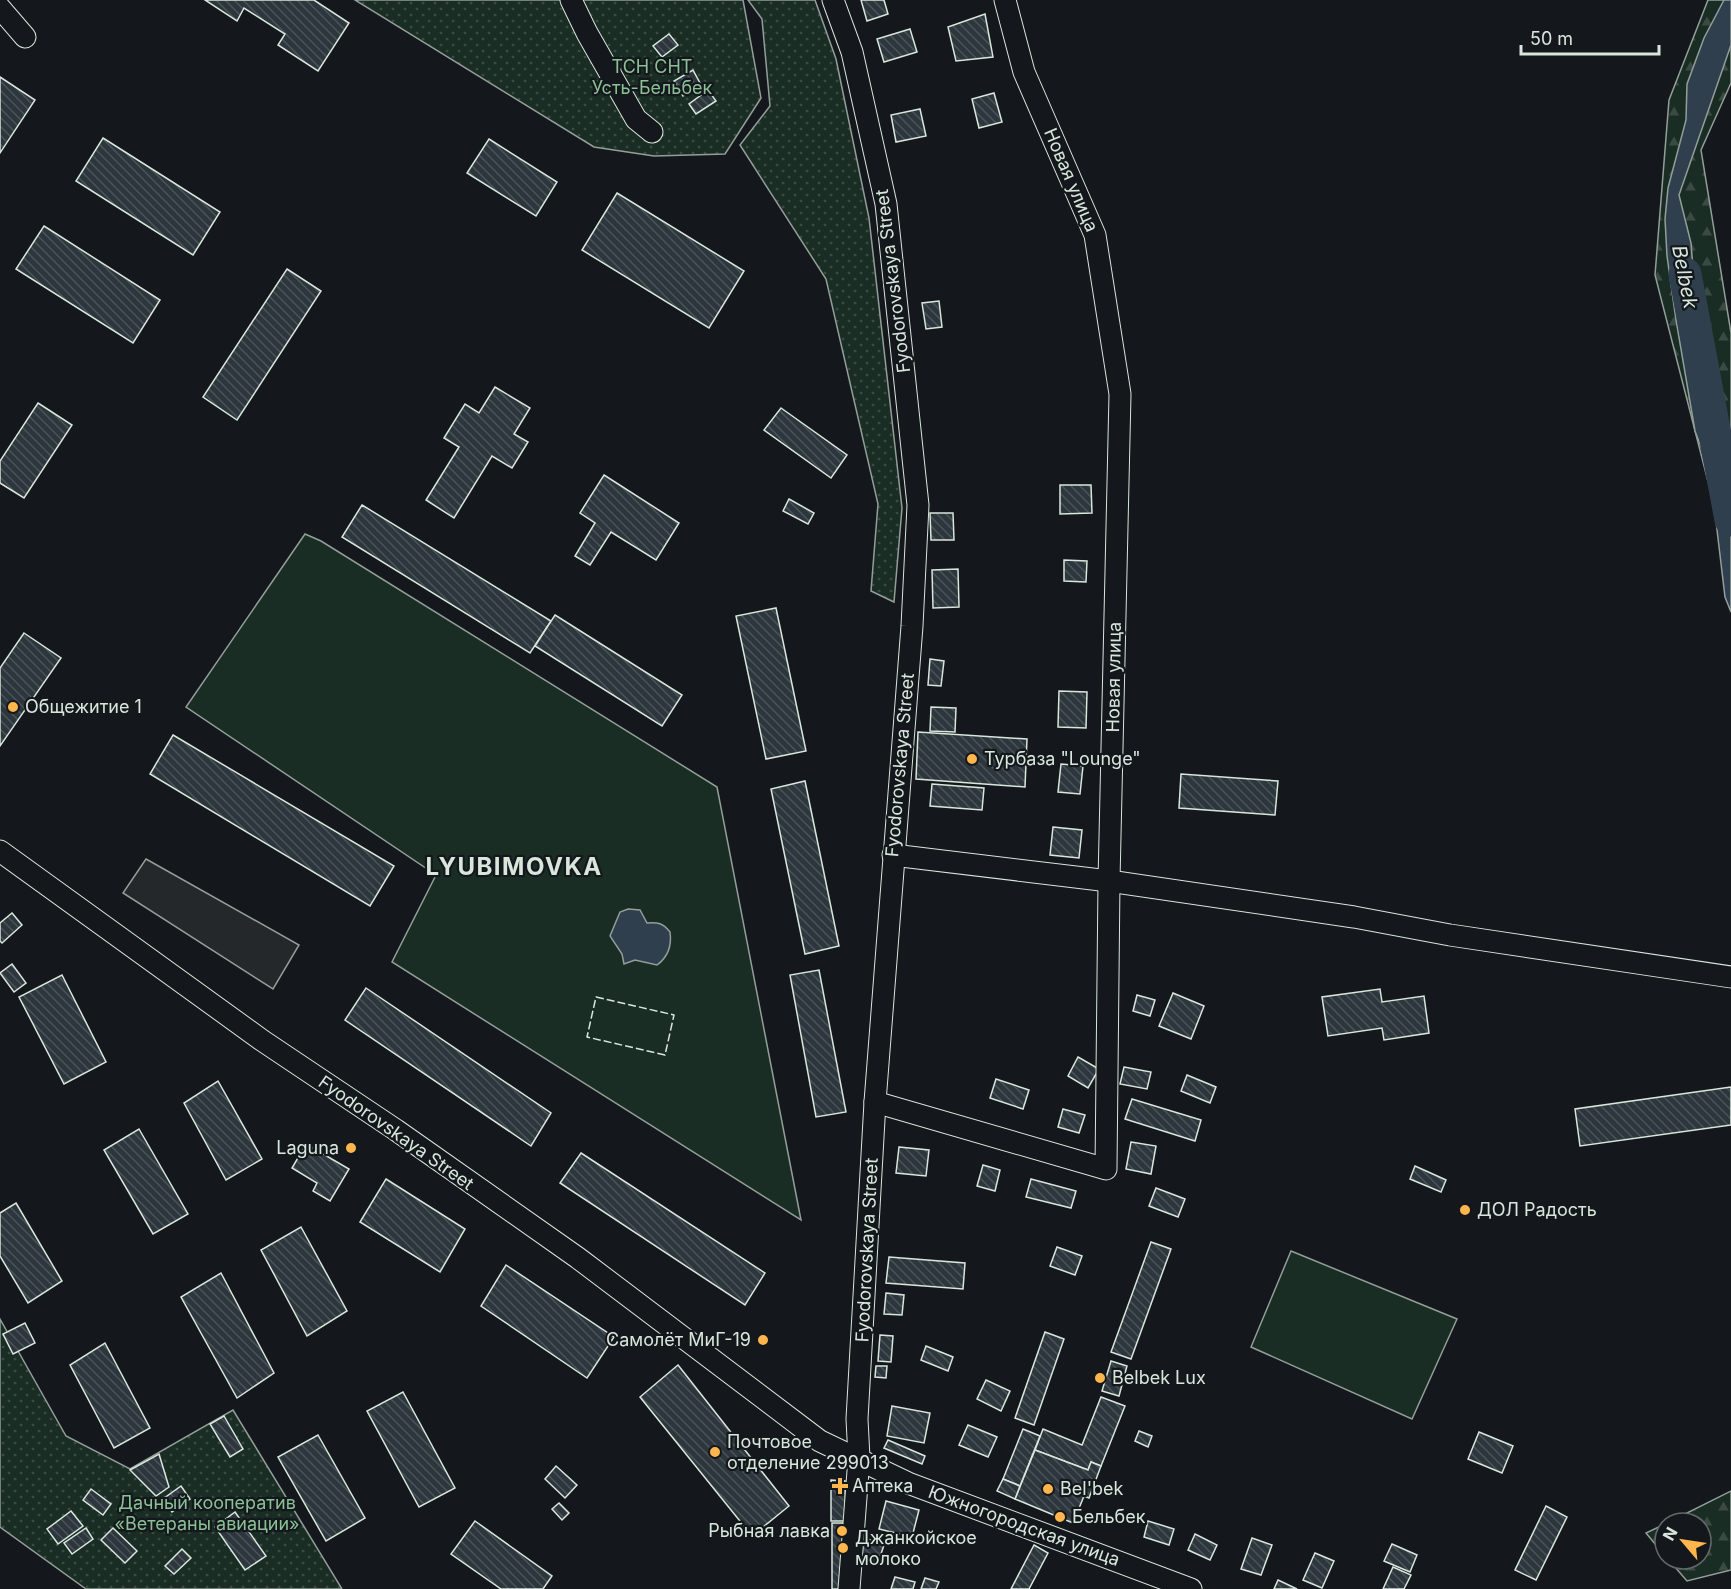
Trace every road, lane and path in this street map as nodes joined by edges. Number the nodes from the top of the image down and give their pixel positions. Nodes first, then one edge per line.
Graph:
1 (571, 0) edge
2 (833, 0) edge
3 (1005, 0) edge
4 (0, 8) edge
5 (25, 37) dead end
6 (652, 132) dead end
7 (0, 851) edge
8 (893, 855) junction
9 (1109, 881) junction
10 (1731, 977) edge
11 (875, 1102) junction
12 (859, 1458) junction
13 (849, 1589) edge
14 (1191, 1589) edge

1 - 6 street
2 - 8 street, Fyodorovskaya Street
3 - 9 street, Новая улица
4 - 5 street
7 - 12 street, Fyodorovskaya Street
8 - 9 street
8 - 11 street, Fyodorovskaya Street
9 - 10 street
9 - 11 street, Новая улица
11 - 12 street, Fyodorovskaya Street
12 - 13 street
12 - 14 street, Южногородская улица

